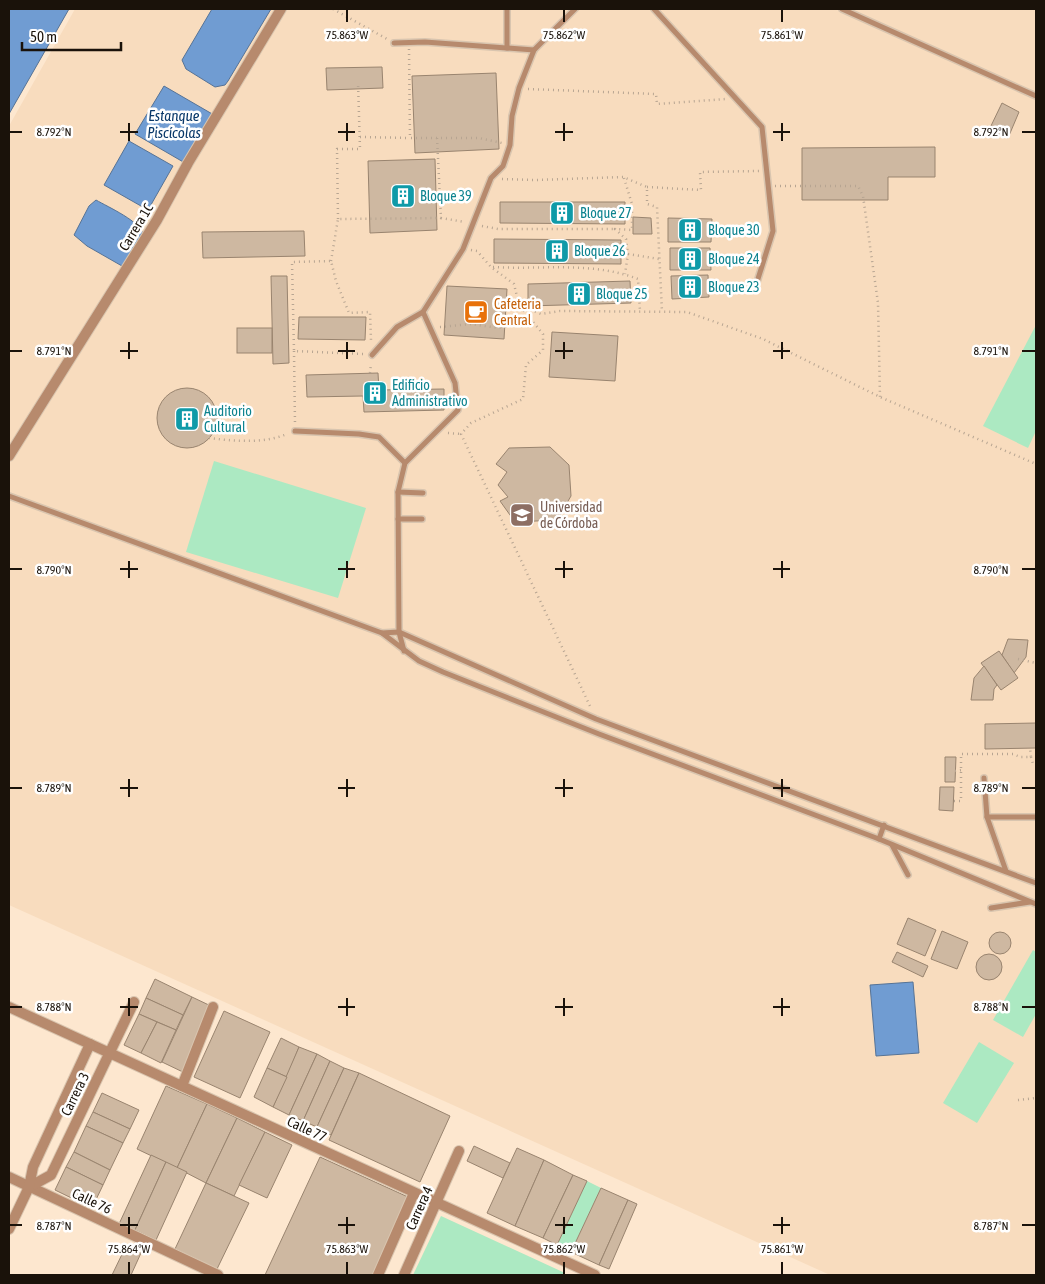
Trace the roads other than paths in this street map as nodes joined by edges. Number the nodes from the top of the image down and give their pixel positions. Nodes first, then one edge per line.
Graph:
1 (281, 9) edge
2 (507, 9) edge
3 (575, 9) edge
4 (654, 9) edge
5 (842, 9) edge
6 (394, 43) road end
7 (507, 48) junction
8 (534, 50) junction
9 (1036, 96) edge
10 (757, 282) dead end
11 (423, 312) junction
12 (372, 355) road end
13 (295, 431) road end
14 (9, 456) edge
15 (406, 463) junction
16 (398, 492) junction
17 (423, 493) dead end
18 (9, 496) edge
19 (398, 519) junction
20 (422, 519) dead end
21 (399, 632) junction
22 (382, 633) junction
23 (405, 651) junction
24 (739, 772) junction
25 (984, 778) dead end
26 (736, 784) junction
27 (987, 817) junction
28 (1036, 817) edge
29 (884, 825) junction
30 (879, 839) junction
31 (892, 844) junction
32 (1006, 871) junction
33 (908, 875) dead end
34 (1036, 883) edge
35 (1034, 903) edge
36 (991, 908) dead end
37 (134, 1002) dead end
38 (9, 1007) edge
39 (213, 1007) dead end
40 (90, 1044) junction
41 (110, 1053) junction
42 (182, 1086) junction
43 (459, 1151) dead end
44 (9, 1177) edge
45 (29, 1186) junction
46 (414, 1193) junction
47 (437, 1203) junction
48 (9, 1229) edge
49 (578, 1272) edge
50 (218, 1275) edge
51 (378, 1275) edge
52 (404, 1275) edge
53 (594, 1275) edge

1 - 14 street, Carrera 1C
2 - 7 lane
3 - 8 lane
4 - 10 lane
5 - 9 lane
6 - 7 lane
7 - 8 lane
8 - 11 lane
11 - 12 lane
11 - 15 lane
13 - 15 lane
15 - 16 lane
16 - 17 lane
16 - 19 lane
18 - 22 lane
19 - 20 lane
19 - 21 lane
21 - 22 lane
21 - 23 lane
21 - 24 lane
22 - 23 lane
23 - 26 lane
24 - 26 lane
24 - 29 lane
25 - 27 lane
26 - 30 lane
27 - 28 lane
27 - 32 lane
29 - 30 lane
29 - 32 lane
30 - 31 lane
31 - 33 lane
31 - 35 lane
32 - 34 lane
35 - 36 lane
37 - 41 street, Carrera 3
38 - 40 street, Calle 77
39 - 42 street
40 - 41 street, Calle 77
40 - 45 street, Carrera 3
41 - 42 street, Calle 77
41 - 45 street, Carrera 3
42 - 46 street, Calle 77
43 - 47 street, Carrera 4
44 - 45 street, Calle 76
45 - 48 street, Carrera 3
45 - 50 street, Calle 76
46 - 47 street, Calle 77
46 - 51 street, Carrera 4
47 - 49 street, Calle 77
47 - 52 street, Carrera 4
49 - 53 street, Calle 77

